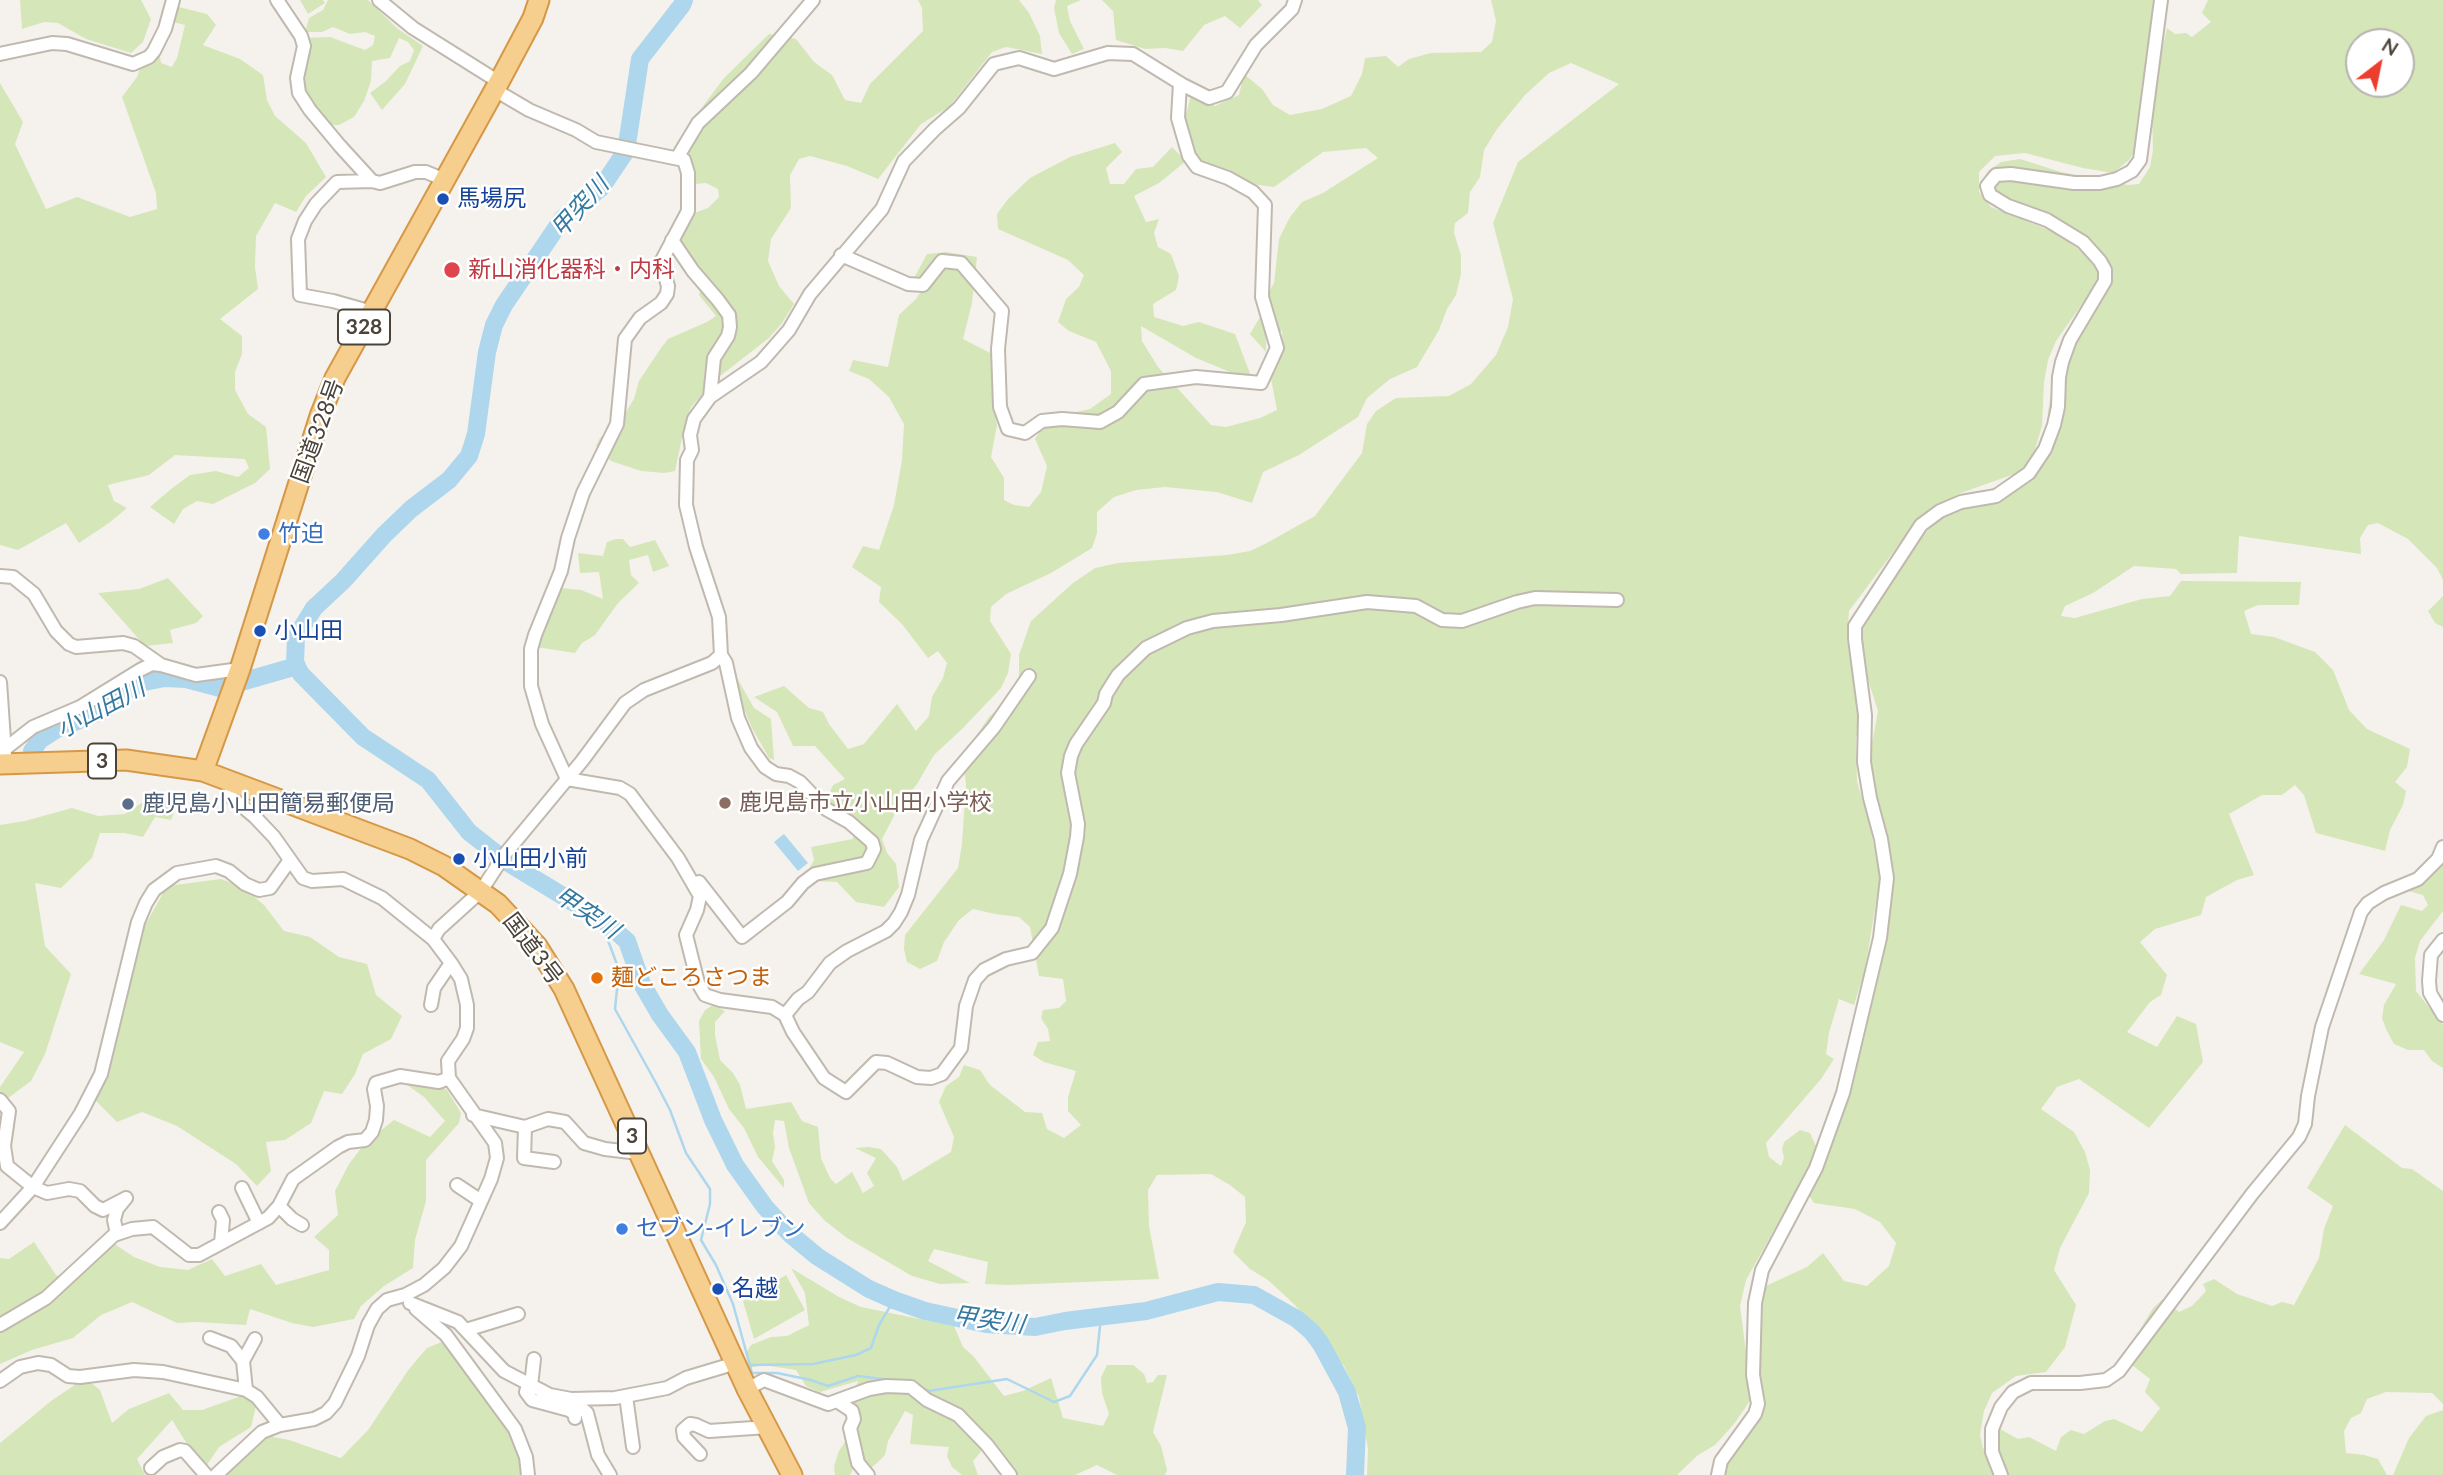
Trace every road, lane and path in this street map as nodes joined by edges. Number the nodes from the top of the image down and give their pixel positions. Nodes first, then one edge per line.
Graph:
1 (173, 0) edge
2 (276, 0) edge
3 (379, 0) edge
4 (539, 0) edge
5 (813, 0) edge
6 (1295, 0) edge
7 (2161, 0) edge
8 (0, 54) edge
9 (1180, 83) junction
10 (497, 86) junction
11 (677, 158) junction
12 (445, 180) junction
13 (372, 181) junction
14 (671, 240) junction
15 (841, 255) junction
16 (372, 312) junction
17 (710, 397) junction
18 (0, 576) edge
19 (1617, 600) dead end
20 (721, 655) junction
21 (161, 665) junction
22 (1029, 676) dead end
23 (236, 678) junction
24 (0, 682) edge
25 (4, 759) edge
26 (203, 771) junction
27 (567, 779) junction
28 (233, 781) junction
29 (2443, 847) edge
30 (678, 858) junction
31 (290, 860) junction
32 (486, 883) junction
33 (433, 939) junction
34 (2443, 940) edge
35 (451, 962) junction
36 (438, 979) junction
37 (426, 987) dead end
38 (431, 1004) dead end
39 (785, 1015) junction
40 (2443, 1015) edge
41 (449, 1078) junction
42 (0, 1100) edge
43 (473, 1115) junction
44 (525, 1127) junction
45 (639, 1153) junction
46 (554, 1162) dead end
47 (3, 1165) edge
48 (465, 1185) dead end
49 (33, 1187) junction
50 (242, 1188) dead end
51 (481, 1201) junction
52 (279, 1206) junction
53 (219, 1212) dead end
54 (0, 1223) edge
55 (258, 1223) junction
56 (302, 1225) dead end
57 (117, 1234) junction
58 (221, 1243) junction
59 (407, 1299) junction
60 (518, 1314) dead end
61 (0, 1325) edge
62 (466, 1330) junction
63 (211, 1338) dead end
64 (255, 1339) dead end
65 (534, 1359) dead end
66 (243, 1361) junction
67 (736, 1363) junction
68 (0, 1381) edge
69 (529, 1386) junction
70 (747, 1389) junction
71 (246, 1390) junction
72 (626, 1396) junction
73 (571, 1399) junction
74 (837, 1401) junction
75 (575, 1418) dead end
76 (279, 1425) junction
77 (768, 1427) junction
78 (633, 1447) dead end
79 (700, 1454) dead end
80 (151, 1468) dead end
81 (206, 1475) edge
82 (216, 1475) edge
83 (528, 1475) edge
84 (610, 1475) edge
85 (792, 1475) edge
86 (867, 1475) edge
87 (1010, 1475) edge
88 (1718, 1475) edge
89 (2001, 1475) edge

1 - 8 street
2 - 13 street
3 - 10 street
4 - 10 highway, 国道328号 / 328
5 - 11 street
6 - 9 street
7 - 88 street
9 - 15 street
9 - 15 street
10 - 11 street
10 - 12 highway, 国道328号 / 328
11 - 14 street
12 - 13 street
12 - 16 highway, 国道328号 / 328
13 - 16 street
14 - 17 street
14 - 27 street
15 - 17 street
16 - 23 highway, 国道328号 / 328
17 - 20 street
18 - 21 street
19 - 39 street
20 - 27 street
20 - 30 street
21 - 23 street
21 - 25 street
22 - 39 street
23 - 26 highway, 国道328号 / 328
24 - 25 street
25 - 26 highway, 国道3号 / 3
26 - 28 highway, 国道3号 / 3
27 - 30 street
27 - 32 street
28 - 31 street
28 - 32 highway, 国道3号 / 3
29 - 89 street
30 - 39 street
31 - 33 street
31 - 49 street
32 - 33 street
32 - 45 highway, 国道3号 / 3
33 - 35 street
34 - 40 street
35 - 36 street
35 - 41 street
36 - 37 street
36 - 38 street
41 - 43 street
41 - 52 street
42 - 47 street
43 - 44 street
43 - 51 street
44 - 45 street
44 - 46 street
45 - 67 highway, 国道3号 / 3
47 - 49 street
48 - 51 street
49 - 54 street
49 - 57 street
50 - 55 street
51 - 59 street
52 - 55 street
52 - 56 street
53 - 58 street
55 - 58 street
57 - 58 street
57 - 61 street
59 - 62 street
59 - 76 street
59 - 83 street
60 - 62 street
62 - 69 street
63 - 66 street
64 - 66 street
65 - 69 street
66 - 71 street
67 - 70 highway, 国道3号 / 3
67 - 72 street
68 - 71 street
69 - 73 street
69 - 75 street
70 - 74 street
70 - 77 highway, 国道3号 / 3
71 - 76 street
72 - 73 street
72 - 78 street
73 - 84 street
74 - 86 street
74 - 87 street
76 - 82 street
77 - 79 street
77 - 85 highway, 国道3号 / 3
80 - 81 street

